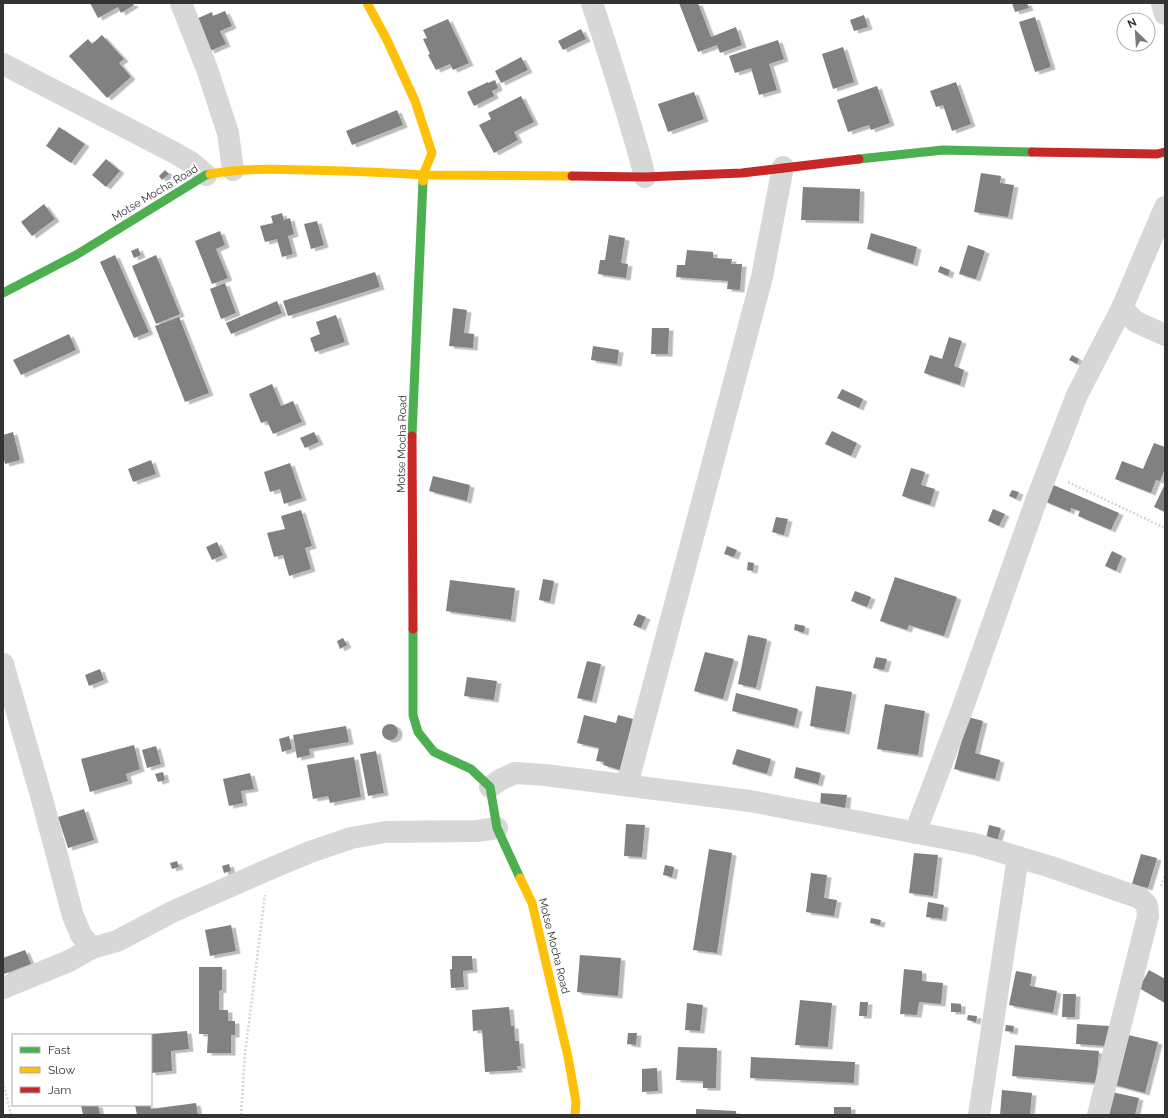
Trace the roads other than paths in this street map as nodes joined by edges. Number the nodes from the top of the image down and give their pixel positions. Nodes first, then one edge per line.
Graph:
1 (181, 3) edge
2 (367, 3) edge
3 (592, 3) edge
4 (1162, 3) edge
5 (1165, 14) edge
6 (3, 64) edge
7 (1165, 152) edge
8 (783, 167) junction
9 (233, 170) junction
10 (423, 175) junction
11 (206, 176) junction
12 (645, 177) junction
13 (1165, 207) edge
14 (3, 294) edge
15 (1122, 308) junction
16 (1165, 335) edge
17 (3, 664) edge
18 (627, 785) junction
19 (490, 787) junction
20 (497, 828) junction
21 (915, 833) junction
22 (1018, 857) junction
23 (92, 948) junction
24 (3, 988) edge
25 (575, 1115) edge
26 (979, 1115) edge
27 (1098, 1115) edge

1 - 9 street
2 - 10 street
3 - 12 street
4 - 5 street
6 - 11 street
7 - 8 street
8 - 12 street
8 - 18 street
9 - 10 street, Motse Mocha Road
9 - 11 street, Motse Mocha Road
10 - 12 street
10 - 19 street, Motse Mocha Road
11 - 14 street, Motse Mocha Road
13 - 15 street
15 - 16 street
15 - 21 street
17 - 23 street
18 - 19 street
18 - 21 street
19 - 20 street, Motse Mocha Road
20 - 23 street
20 - 25 street, Motse Mocha Road
21 - 22 street
22 - 26 street
22 - 27 street
23 - 24 street

